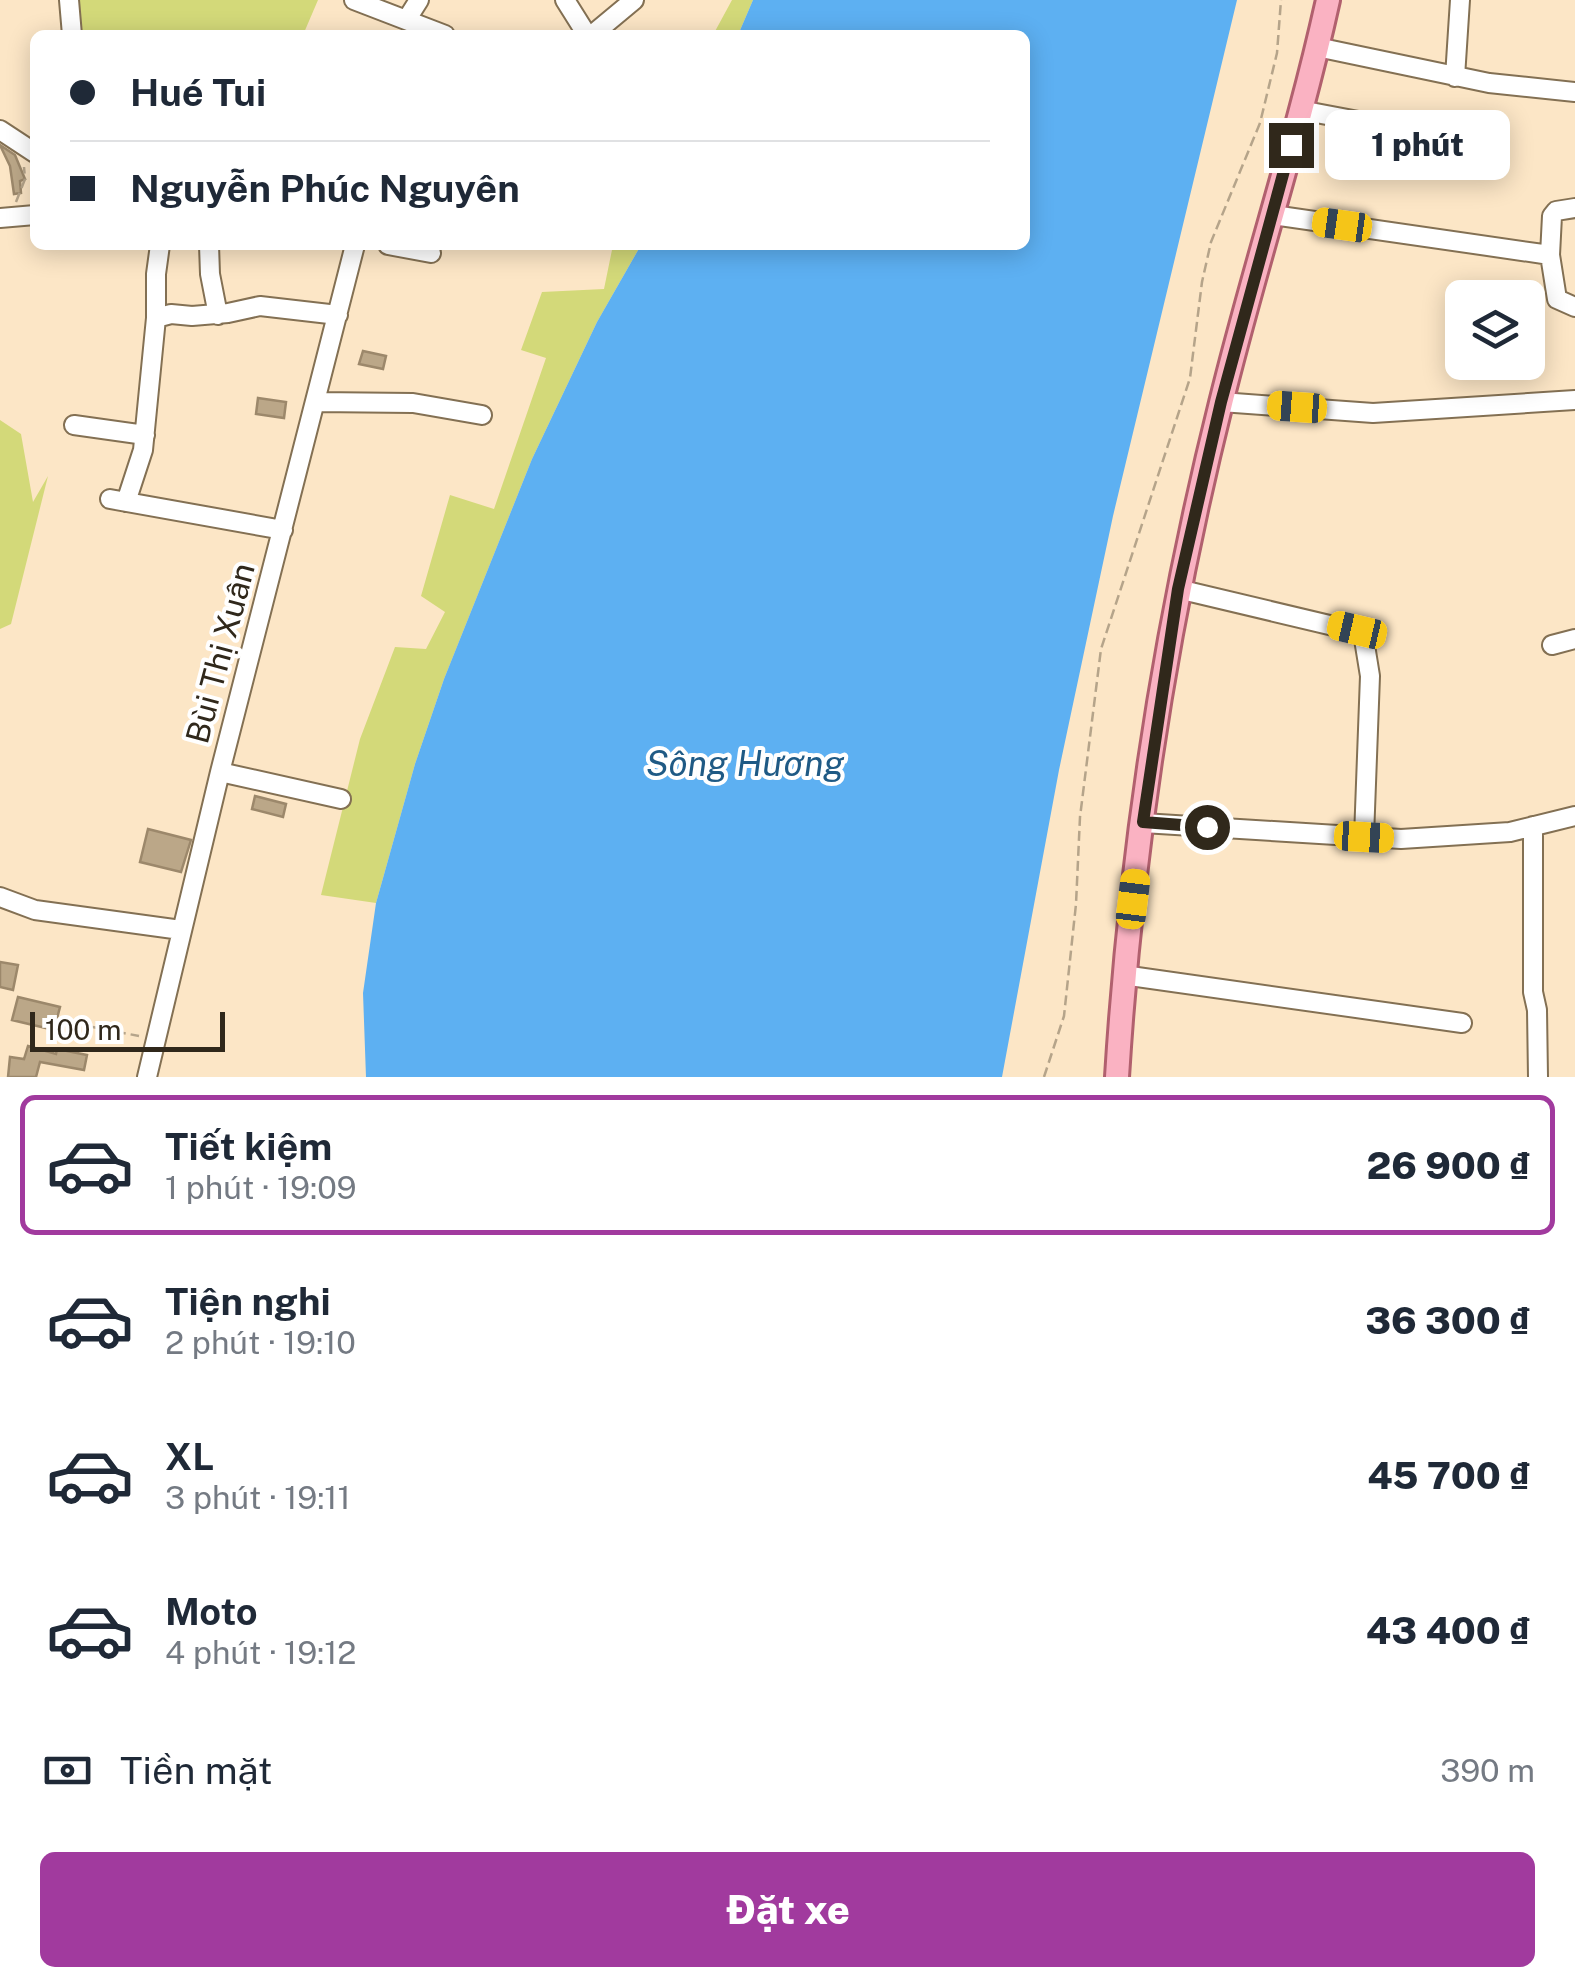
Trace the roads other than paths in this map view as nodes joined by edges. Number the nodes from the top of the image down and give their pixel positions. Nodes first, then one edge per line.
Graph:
1 (69, 0) edge
2 (355, 0) edge
3 (418, 0) edge
4 (566, 0) edge
5 (634, 0) edge
6 (1328, 0) edge
7 (1460, 0) edge
8 (407, 19) junction
9 (72, 30) edge
10 (432, 30) edge
11 (586, 30) edge
12 (595, 30) edge
13 (1317, 48) junction
14 (1455, 76) junction
15 (1575, 92) edge
16 (1300, 110) junction
17 (0, 130) edge
18 (1422, 133) dead end
19 (29, 159) edge
20 (1575, 208) edge
21 (1273, 215) junction
22 (159, 250) edge
23 (210, 250) edge
24 (355, 250) edge
25 (415, 250) edge
26 (431, 253) dead end
27 (1550, 256) junction
28 (1575, 307) edge
29 (218, 314) junction
30 (338, 315) junction
31 (156, 318) junction
32 (1575, 400) edge
33 (316, 402) junction
34 (1221, 402) junction
35 (482, 414) dead end
36 (74, 425) dead end
37 (145, 435) junction
38 (284, 530) junction
39 (1178, 589) junction
40 (1575, 638) edge
41 (1552, 645) dead end
42 (220, 772) junction
43 (341, 799) dead end
44 (1575, 816) edge
45 (1143, 822) junction
46 (1533, 826) junction
47 (1364, 837) junction
48 (0, 897) edge
49 (181, 930) junction
50 (1124, 975) junction
51 (1462, 1024) dead end
52 (147, 1077) edge
53 (1117, 1077) edge
54 (1538, 1077) edge

1 - 9 street
2 - 8 street
3 - 8 street
4 - 11 street
5 - 12 street
6 - 13 main road
7 - 14 street
8 - 10 street
13 - 14 street
13 - 16 main road
14 - 15 street
16 - 18 street
16 - 21 main road
17 - 19 street
20 - 27 street
21 - 27 street
21 - 34 main road
22 - 31 street
23 - 29 street
24 - 30 street, Bùi Thị Xuân
25 - 26 street
27 - 28 street
29 - 30 street
29 - 31 street
30 - 33 street, Bùi Thị Xuân
31 - 37 street
32 - 34 street
33 - 35 street
33 - 38 street, Bùi Thị Xuân
34 - 39 main road
36 - 37 street
37 - 38 street
38 - 42 street, Bùi Thị Xuân
39 - 45 main road
39 - 47 street
40 - 41 street
42 - 43 street
42 - 49 street, Bùi Thị Xuân
44 - 46 street
45 - 47 street
45 - 50 main road
46 - 47 street
46 - 54 street
48 - 49 street
49 - 52 street, Bùi Thị Xuân
50 - 51 street
50 - 53 main road

